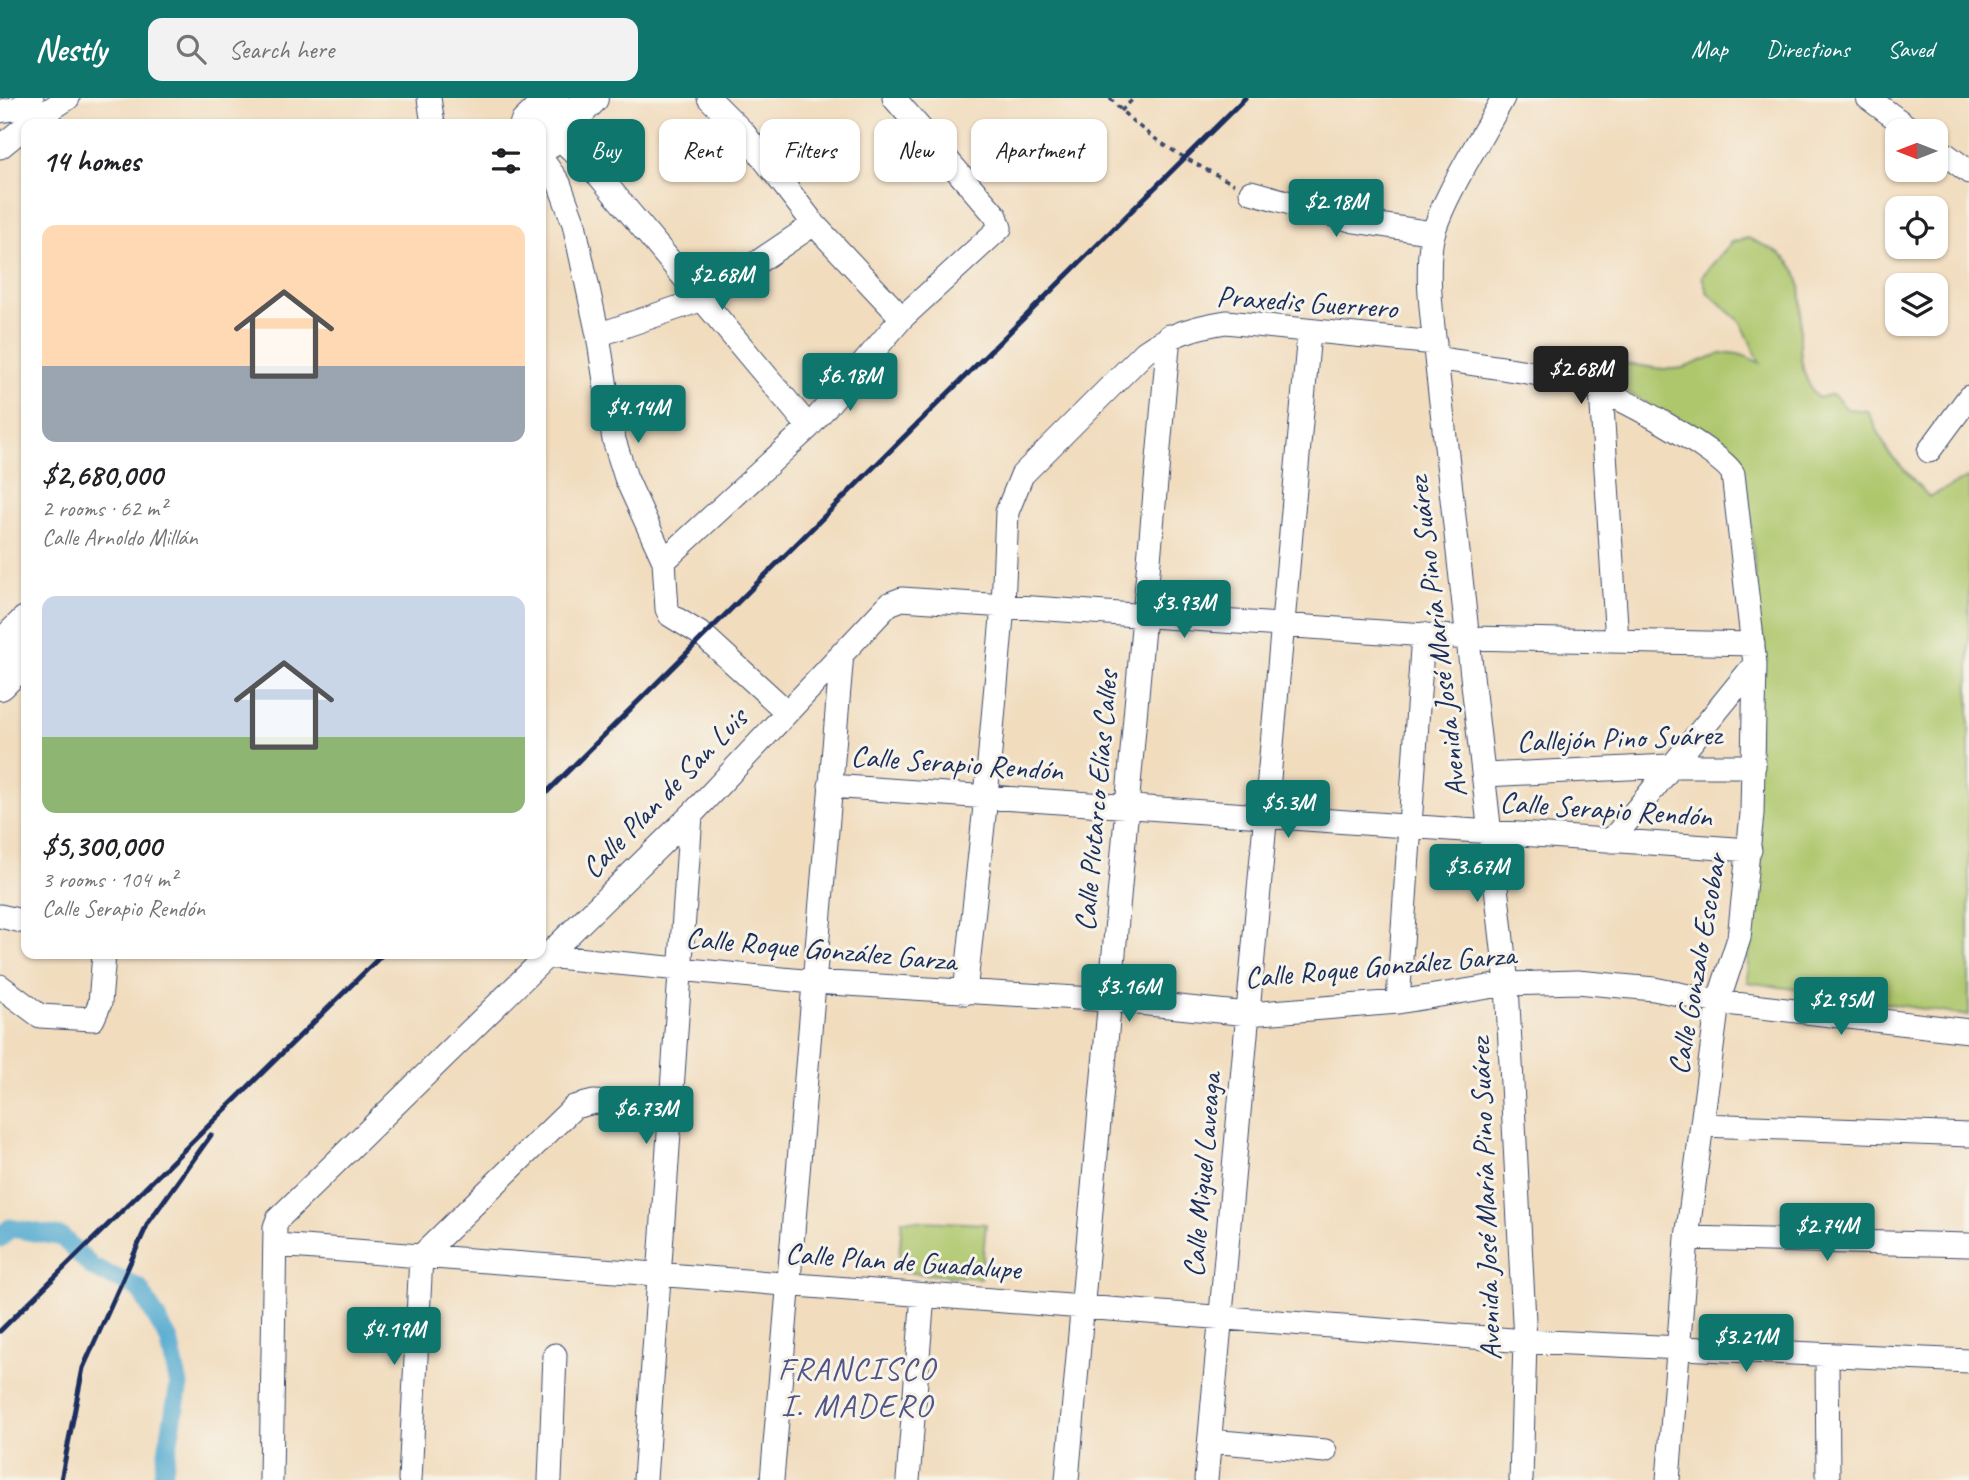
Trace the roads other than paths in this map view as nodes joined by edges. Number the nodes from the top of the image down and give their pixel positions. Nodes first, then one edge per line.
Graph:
1 (32, 98) edge
2 (68, 98) edge
3 (429, 98) edge
4 (553, 98) edge
5 (592, 98) edge
6 (709, 98) edge
7 (894, 98) edge
8 (1503, 98) edge
9 (1868, 98) edge
10 (0, 111) edge
11 (36, 119) edge
12 (432, 119) edge
13 (531, 119) edge
14 (1897, 119) edge
15 (21, 130) edge
16 (0, 147) edge
17 (546, 147) edge
18 (1948, 156) edge
19 (1969, 172) edge
20 (1251, 192) road end
21 (814, 224) junction
22 (1433, 233) junction
23 (703, 299) junction
24 (902, 318) junction
25 (1309, 333) junction
26 (598, 335) junction
27 (1169, 336) junction
28 (1435, 344) junction
29 (1601, 391) junction
30 (1969, 397) edge
31 (809, 427) junction
32 (1929, 451) dead end
33 (1725, 462) joint
34 (664, 561) junction
35 (1003, 606) junction
36 (1144, 615) junction
37 (1283, 625) junction
38 (21, 627) edge
39 (1423, 634) junction
40 (1469, 638) junction
41 (1617, 641) junction
42 (0, 648) edge
43 (842, 653) junction
44 (1754, 654) junction
45 (21, 663) edge
46 (0, 684) edge
47 (786, 712) junction
48 (1669, 766) junction
49 (1754, 766) junction
50 (1485, 775) junction
51 (830, 786) junction
52 (986, 797) junction
53 (1127, 807) junction
54 (691, 815) junction
55 (1266, 817) junction
56 (1409, 827) junction
57 (1492, 832) junction
58 (1611, 841) junction
59 (1750, 850) junction
60 (0, 916) edge
61 (21, 921) edge
62 (546, 956) edge
63 (546, 957) edge
64 (104, 959) edge
65 (543, 959) edge
66 (681, 970) junction
67 (814, 982) junction
68 (1507, 984) junction
69 (0, 986) edge
70 (965, 992) junction
71 (1110, 1000) junction
72 (1398, 1002) junction
73 (1718, 1002) junction
74 (1248, 1014) junction
75 (1969, 1031) edge
76 (671, 1108) junction
77 (1702, 1125) junction
78 (1969, 1135) edge
79 (1687, 1238) junction
80 (277, 1245) junction
81 (1969, 1245) edge
82 (421, 1256) junction
83 (659, 1274) junction
84 (789, 1284) junction
85 (923, 1295) junction
86 (1082, 1307) junction
87 (1221, 1317) junction
88 (1525, 1341) junction
89 (1680, 1350) junction
90 (555, 1354) dead end
91 (1827, 1355) junction
92 (1969, 1361) edge
93 (1210, 1441) junction
94 (1325, 1451) dead end
95 (271, 1480) edge
96 (410, 1480) edge
97 (550, 1480) edge
98 (645, 1480) edge
99 (772, 1480) edge
100 (908, 1480) edge
101 (1067, 1480) edge
102 (1206, 1480) edge
103 (1521, 1480) edge
104 (1668, 1480) edge
105 (1828, 1480) edge

1 - 10 street
2 - 11 street
3 - 12 street
4 - 13 highway
5 - 17 highway
6 - 21 street
7 - 24 street
8 - 22 street, Avenida José María Pino Suárez
9 - 14 street
15 - 16 street
17 - 23 street
17 - 26 street
18 - 19 street
20 - 22 street
21 - 23 street
21 - 24 street
22 - 28 street, Avenida José María Pino Suárez
23 - 26 street
23 - 31 street
24 - 31 street
25 - 27 street, Praxedis Guerrero
25 - 28 street, Praxedis Guerrero
25 - 37 street, Calle Miguel Laveaga
26 - 34 street
27 - 35 street, Praxedis Guerrero
27 - 36 street, Calle Plutarco Elías Calles
28 - 29 street, Praxedis Guerrero
28 - 40 street, Avenida José María Pino Suárez
29 - 33 street, Praxedis Guerrero
29 - 41 street
30 - 32 street
31 - 34 street
33 - 44 street, Calle Gonzalo Escobar
34 - 47 street
35 - 36 street
35 - 43 street, Calle Plan de San Luis
35 - 52 street
36 - 37 street
36 - 53 street, Calle Plutarco Elías Calles
37 - 39 street
37 - 55 street, Calle Miguel Laveaga
38 - 42 highway
39 - 40 street
39 - 56 street
40 - 41 street
40 - 50 street, Avenida José María Pino Suárez
41 - 44 street
43 - 47 street, Calle Plan de San Luis
43 - 51 street
44 - 48 street
44 - 49 street, Calle Gonzalo Escobar
45 - 46 highway
47 - 54 street, Calle Plan de San Luis
48 - 49 street, Callejón Pino Suárez
48 - 50 street, Callejón Pino Suárez
48 - 58 street
49 - 59 street, Calle Gonzalo Escobar
50 - 57 street, Avenida José María Pino Suárez
51 - 52 street, Calle Serapio Rendón
51 - 67 street
52 - 53 street, Calle Serapio Rendón
52 - 70 street
53 - 55 street, Calle Serapio Rendón
53 - 71 street, Calle Plutarco Elías Calles
54 - 62 street, Calle Plan de San Luis
54 - 66 street
55 - 56 street, Calle Serapio Rendón
55 - 74 street, Calle Miguel Laveaga
56 - 57 street, Calle Serapio Rendón
56 - 72 street
57 - 58 street, Calle Serapio Rendón
57 - 68 street, Avenida José María Pino Suárez
58 - 59 street, Calle Serapio Rendón
59 - 73 street, Calle Gonzalo Escobar
60 - 61 street
63 - 66 street, Calle Roque González Garza
64 - 69 street
65 - 80 street, Calle Plan de San Luis
66 - 67 street, Calle Roque González Garza
66 - 76 street
67 - 70 street, Calle Roque González Garza
67 - 84 street
68 - 72 street, Calle Roque González Garza
68 - 73 street, Calle Roque González Garza
68 - 88 street, Avenida José María Pino Suárez
70 - 71 street, Calle Roque González Garza
71 - 74 street, Calle Roque González Garza
71 - 86 street, Calle Plutarco Elías Calles
72 - 74 street, Calle Roque González Garza
73 - 75 street, Calle Roque González Garza
73 - 77 street, Calle Gonzalo Escobar
74 - 87 street, Calle Miguel Laveaga
76 - 82 street
76 - 83 street
77 - 78 street
77 - 79 street, Calle Gonzalo Escobar
79 - 81 street
79 - 89 street, Calle Gonzalo Escobar
80 - 82 street, Calle Plan de Guadalupe
80 - 95 street, Calle Plan de San Luis
82 - 83 street, Calle Plan de Guadalupe
82 - 96 street
83 - 84 street, Calle Plan de Guadalupe
83 - 98 street
84 - 85 street, Calle Plan de Guadalupe
84 - 99 street
85 - 86 street, Calle Plan de Guadalupe
85 - 100 street
86 - 87 street, Calle Plan de Guadalupe
86 - 101 street, Calle Plutarco Elías Calles
87 - 88 street, Calle Plan de Guadalupe
87 - 93 street, Calle Miguel Laveaga
88 - 89 street, Calle Plan de Guadalupe
88 - 103 street, Avenida José María Pino Suárez
89 - 91 street, Calle Plan de Guadalupe
89 - 104 street, Calle Gonzalo Escobar
90 - 97 street
91 - 92 street, Calle Plan de Guadalupe
91 - 105 street
93 - 94 street
93 - 102 street, Calle Miguel Laveaga

